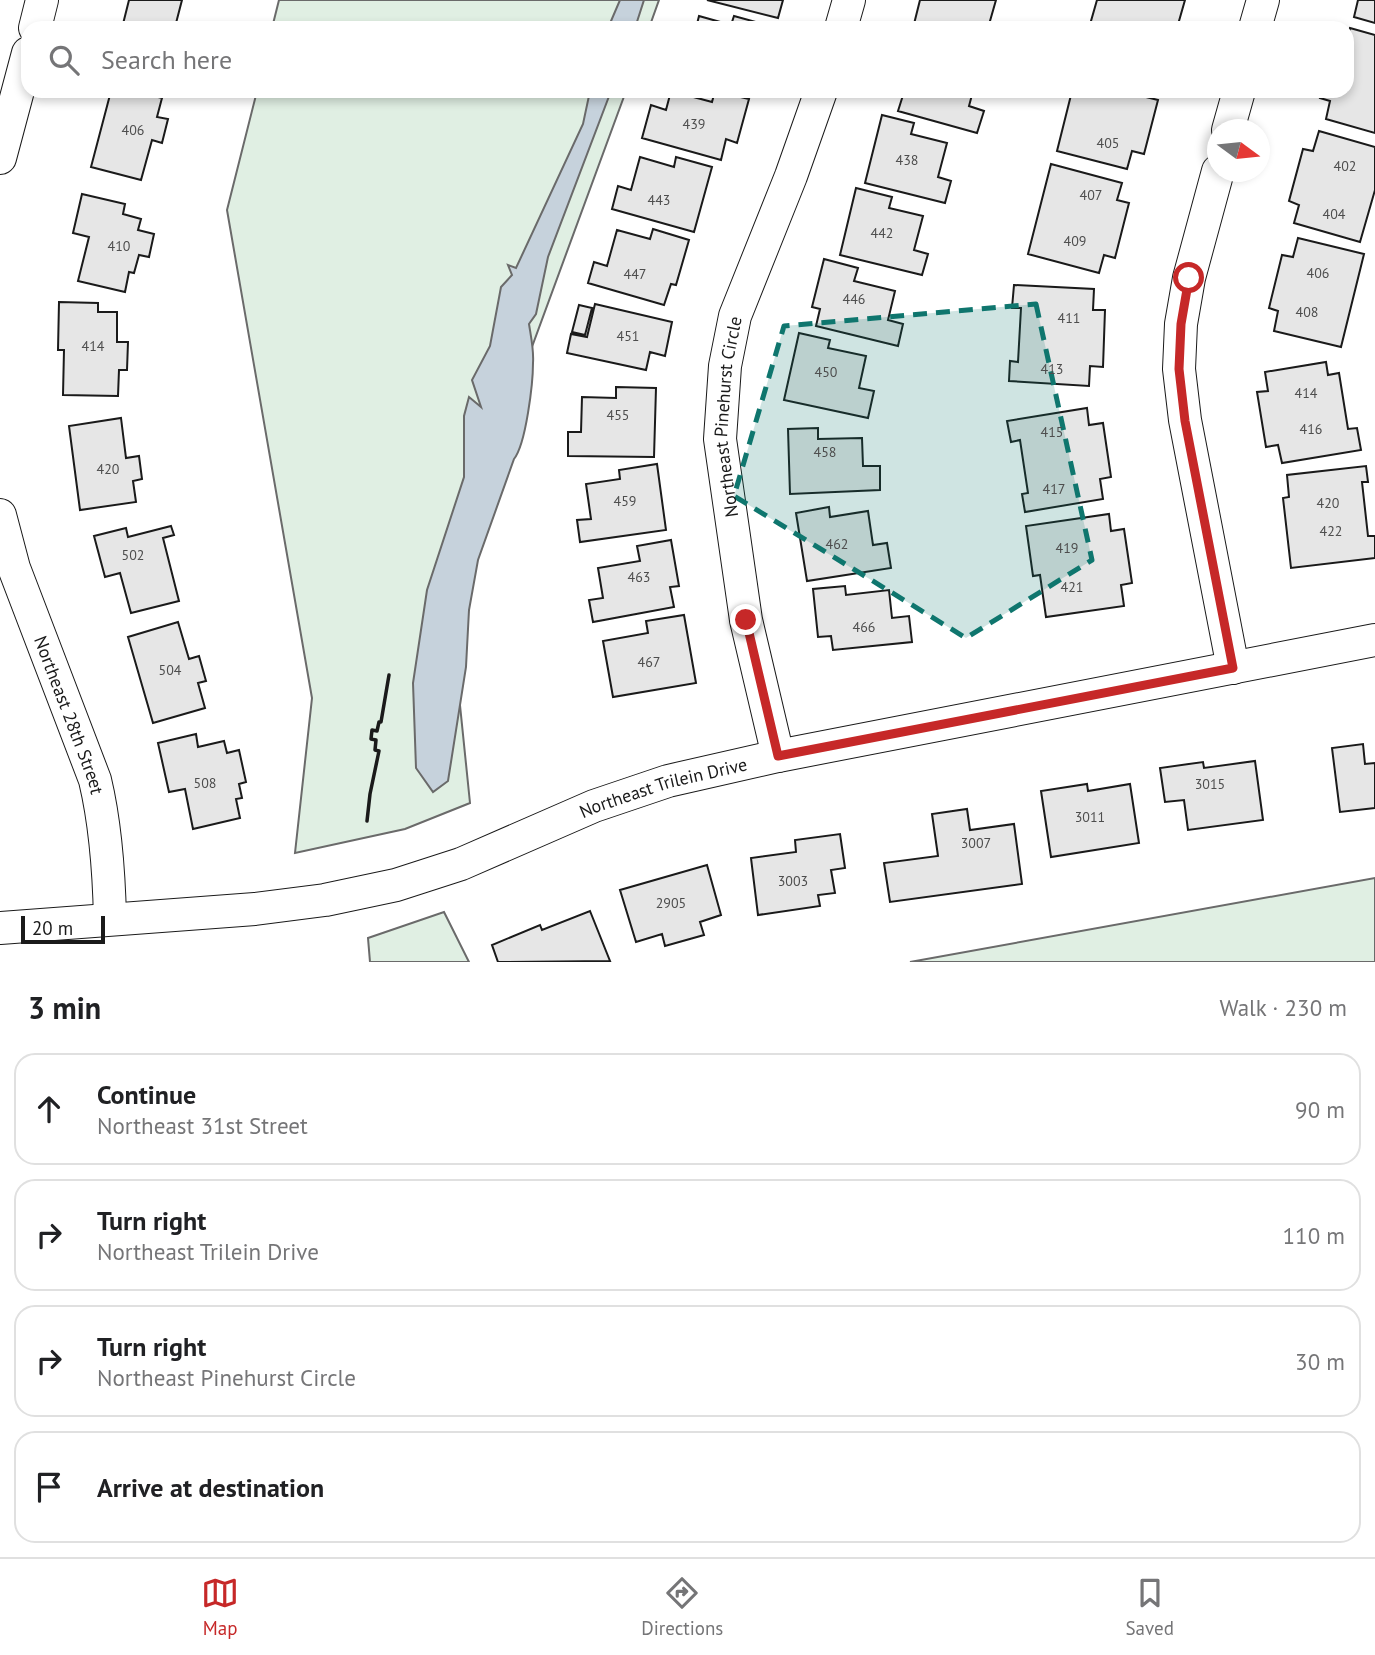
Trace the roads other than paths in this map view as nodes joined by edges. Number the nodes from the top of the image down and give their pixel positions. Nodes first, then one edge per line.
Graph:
1 (42, 0) edge
2 (849, 0) edge
3 (1263, 0) edge
4 (37, 21) edge
5 (843, 21) edge
6 (1257, 21) edge
7 (21, 79) edge
8 (819, 98) edge
9 (1237, 98) edge
10 (1231, 119) edge
11 (0, 158) edge
12 (1214, 182) edge
13 (0, 515) edge
14 (1375, 640) edge
15 (1233, 668) junction
16 (778, 756) junction
17 (110, 919) junction
18 (0, 928) edge

1 - 4 street
2 - 5 street
3 - 6 street
7 - 11 street
8 - 16 street, Northeast Pinehurst Circle
9 - 10 street
12 - 15 street
13 - 17 street, Northeast 28th Street
14 - 15 street, Northeast Trilein Drive
15 - 16 street, Northeast Trilein Drive
16 - 17 street, Northeast Trilein Drive
17 - 18 street, Northeast Trilein Drive

